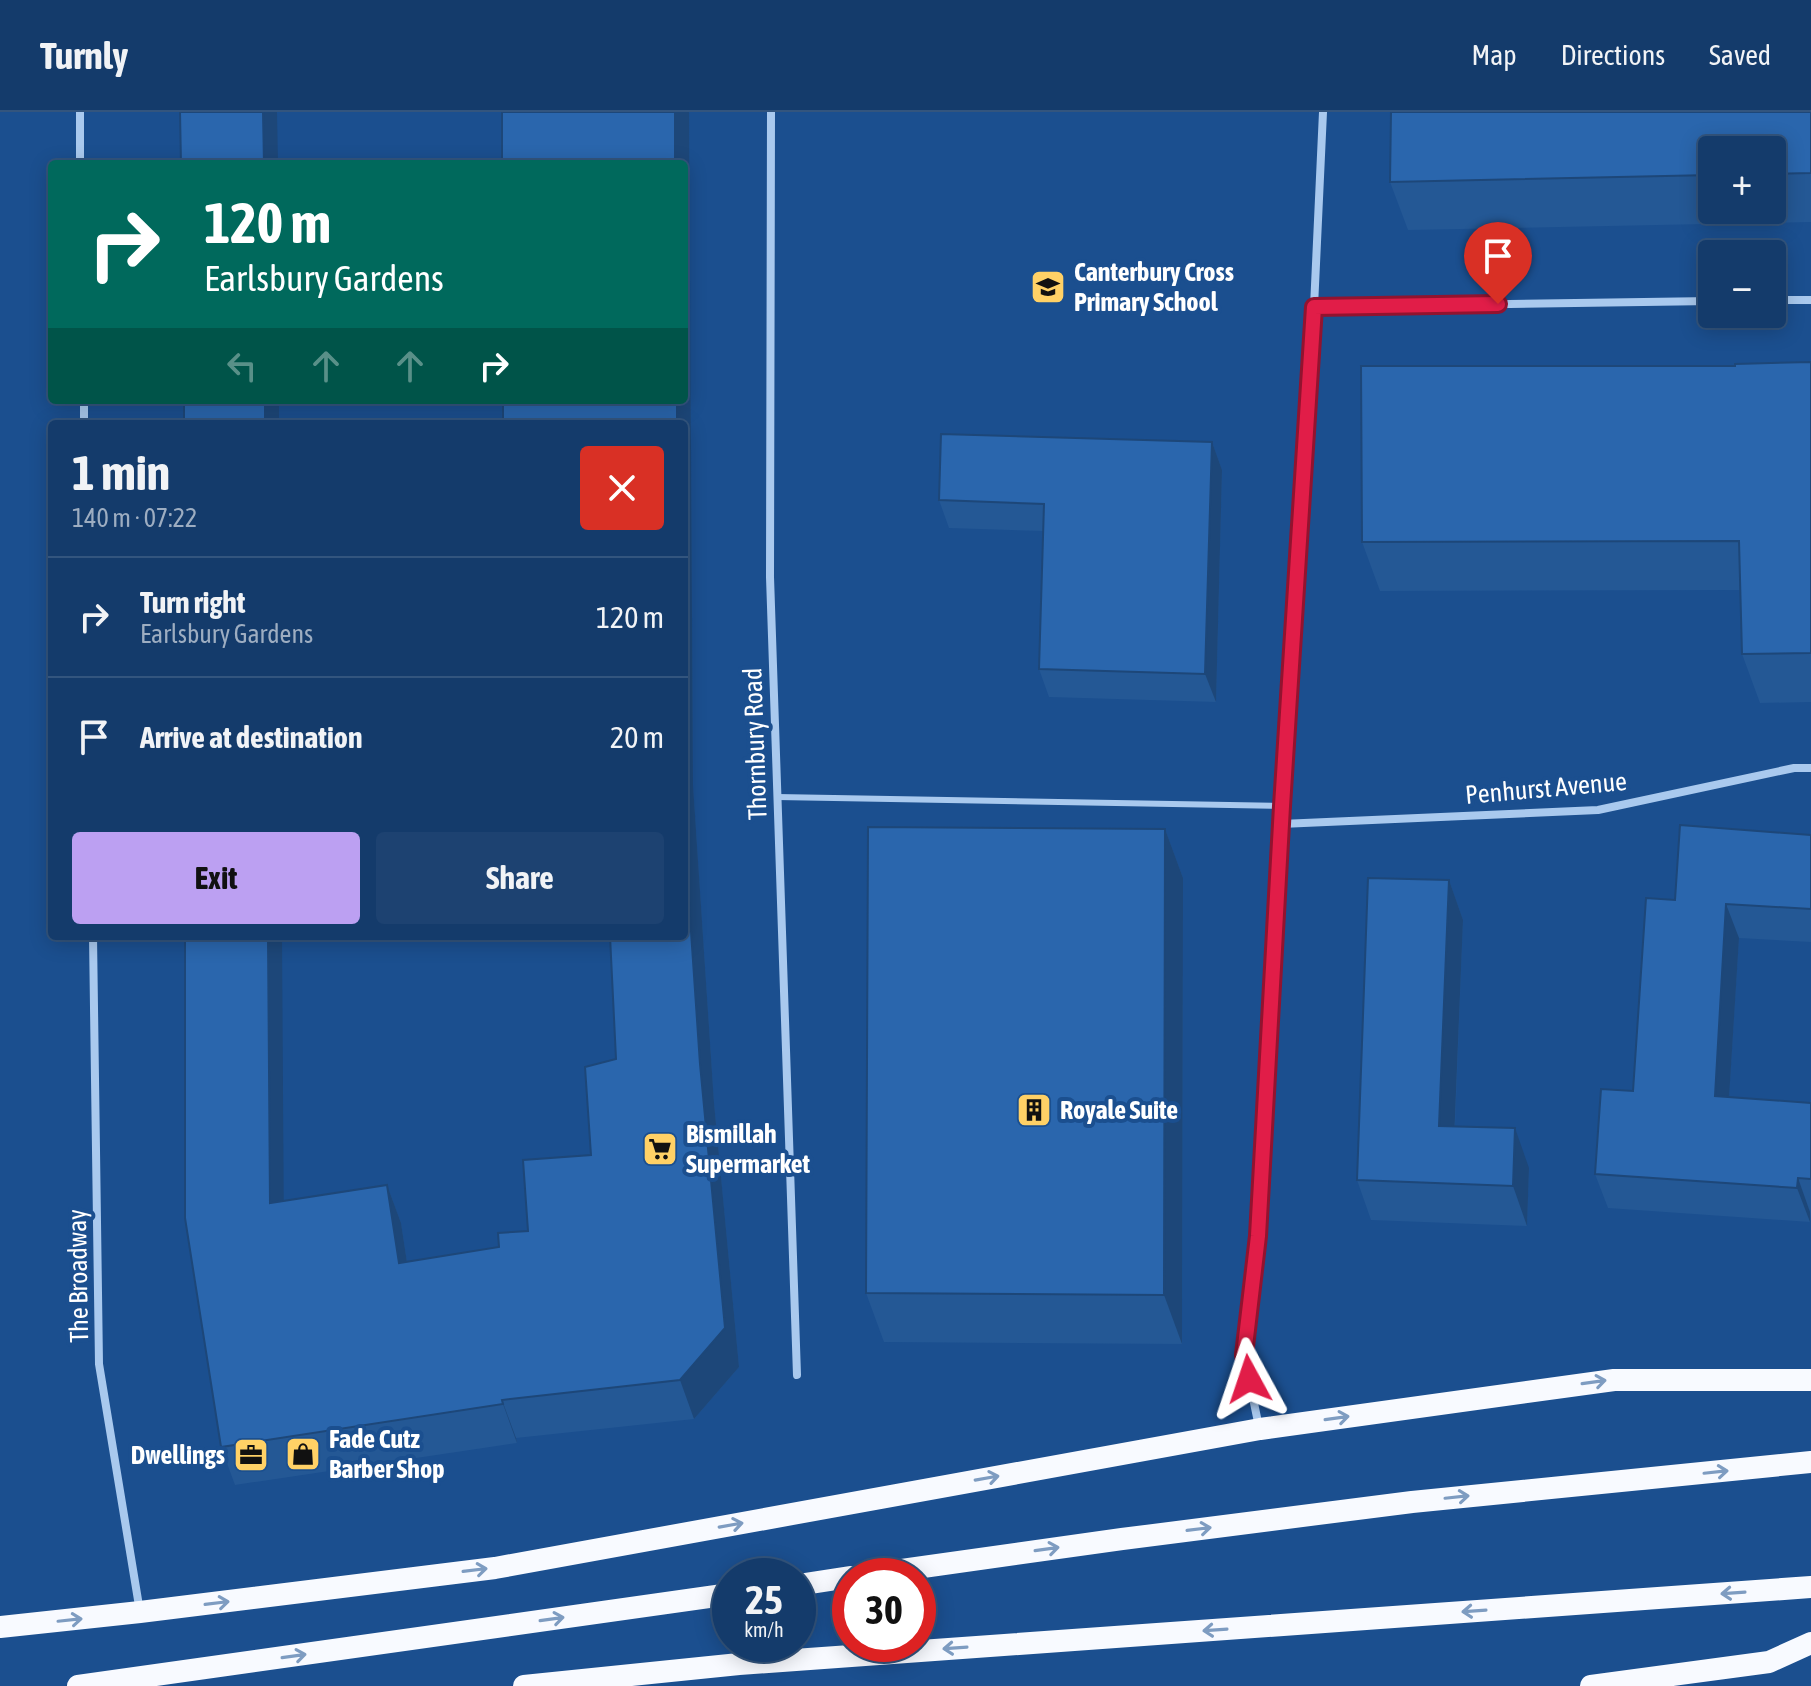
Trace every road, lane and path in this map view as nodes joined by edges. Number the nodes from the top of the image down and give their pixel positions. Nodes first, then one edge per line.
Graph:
1 (80, 112) edge
2 (771, 112) edge
3 (1323, 112) edge
4 (80, 160) edge
5 (1786, 300) edge
6 (1811, 300) edge
7 (1698, 301) edge
8 (1314, 307) junction
9 (1811, 768) edge
10 (777, 797) junction
11 (1282, 806) junction
12 (1281, 824) junction
13 (93, 940) edge
14 (797, 1375) dead end
15 (1811, 1380) edge
16 (1260, 1429) junction
17 (1811, 1462) edge
18 (936, 1565) edge
19 (1811, 1587) edge
20 (712, 1597) edge
21 (140, 1612) junction
22 (0, 1627) edge
23 (1811, 1643) edge
24 (78, 1686) edge
25 (524, 1686) edge
26 (1591, 1686) edge

1 - 4 street
2 - 10 street, Thornbury Road
3 - 8 street
5 - 6 street
7 - 8 street
8 - 11 street
9 - 12 street, Penhurst Avenue
10 - 11 lane
10 - 14 street, Thornbury Road
11 - 12 street
12 - 16 street
13 - 21 street, The Broadway
16 -> 15 highway
21 -> 16 highway
18 -> 17 highway
19 -> 25 highway
24 -> 20 highway
22 -> 21 highway
23 - 26 highway

